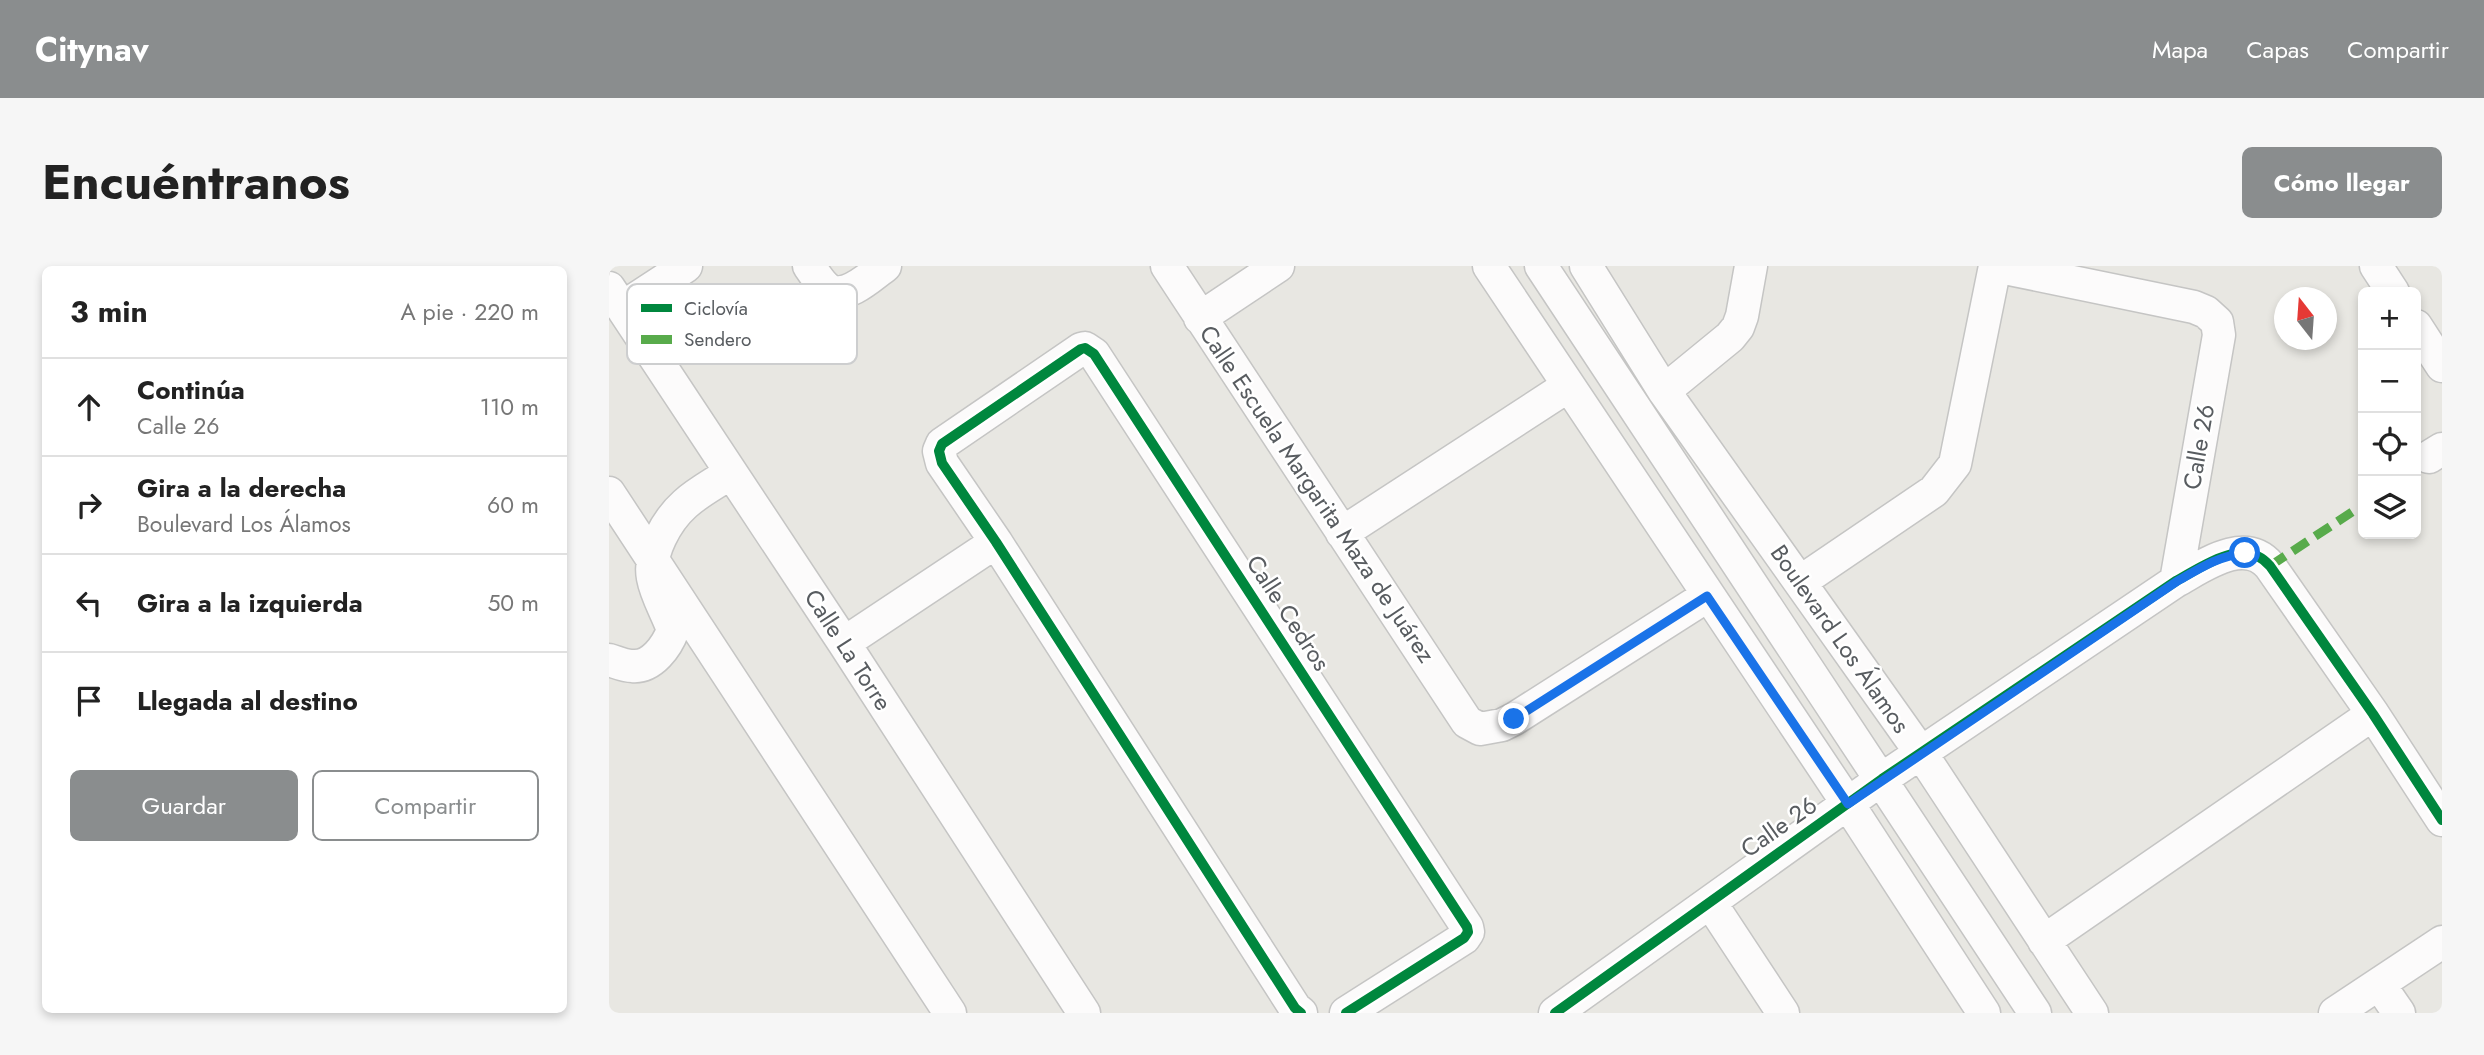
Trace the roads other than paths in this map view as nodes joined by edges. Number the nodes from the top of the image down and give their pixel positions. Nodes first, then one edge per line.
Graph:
1 (686, 266) edge
2 (809, 266) edge
3 (885, 266) edge
4 (1167, 266) edge
5 (1278, 266) edge
6 (1489, 266) edge
7 (1541, 266) edge
8 (1587, 266) edge
9 (1751, 266) edge
10 (1995, 266) edge
11 (2376, 266) edge
12 (647, 284) edge
13 (823, 284) edge
14 (857, 285) edge
15 (2390, 287) edge
16 (616, 298) edge
17 (627, 315) edge
18 (1200, 318) junction
19 (2421, 334) edge
20 (659, 364) edge
21 (2442, 366) edge
22 (1568, 386) junction
23 (1664, 391) junction
24 (730, 472) junction
25 (609, 493) edge
26 (1342, 533) junction
27 (996, 542) junction
28 (653, 559) junction
29 (1800, 582) junction
30 (2176, 582) junction
31 (1707, 596) junction
32 (844, 643) junction
33 (609, 660) edge
34 (2373, 715) junction
35 (1921, 753) junction
36 (1882, 779) junction
37 (1848, 804) junction
38 (2442, 820) edge
39 (1710, 902) junction
40 (2044, 941) junction
41 (2442, 942) edge
42 (2379, 984) junction
43 (1588, 1004) edge
44 (1298, 1011) edge
45 (950, 1013) edge
46 (1084, 1013) edge
47 (1346, 1013) edge
48 (1555, 1013) edge
49 (1783, 1013) edge
50 (1984, 1013) edge
51 (2035, 1013) edge
52 (2092, 1013) edge
53 (2335, 1013) edge
54 (2399, 1013) edge

1 - 12 street
2 - 13 street
3 - 14 street
4 - 18 street, Calle Escuela Margarita Maza de Juárez
5 - 18 street
6 - 22 street
7 - 36 street, Boulevard Los Álamos
8 - 23 street, Boulevard Los Álamos
9 - 23 street
10 - 29 street
10 - 30 street, Calle 26
11 - 15 street
16 - 17 street, Calle La Torre
18 - 26 street, Calle Escuela Margarita Maza de Juárez
19 - 21 street
20 - 24 street, Calle La Torre
22 - 26 street
22 - 31 street
23 - 29 street, Boulevard Los Álamos
24 - 28 street
24 - 32 street, Calle La Torre
25 - 28 street
26 - 31 street, Calle Escuela Margarita Maza de Juárez
27 - 32 street
27 - 44 street
27 - 47 street, Calle Cedros
28 - 33 street
28 - 45 street
29 - 35 street, Boulevard Los Álamos
30 - 34 street, Calle 26
30 - 35 street, Calle 26
31 - 37 street
32 - 46 street, Calle La Torre
34 - 38 street
34 - 40 street
35 - 36 street, Calle 26
35 - 40 street, Boulevard Los Álamos
36 - 37 street, Calle 26
36 - 51 street, Boulevard Los Álamos
37 - 39 street, Calle 26
37 - 50 street
39 - 43 street, Calle 26
39 - 49 street
40 - 52 street, Boulevard Los Álamos
41 - 42 street
42 - 53 street
42 - 54 street
43 - 48 street, Calle 26

